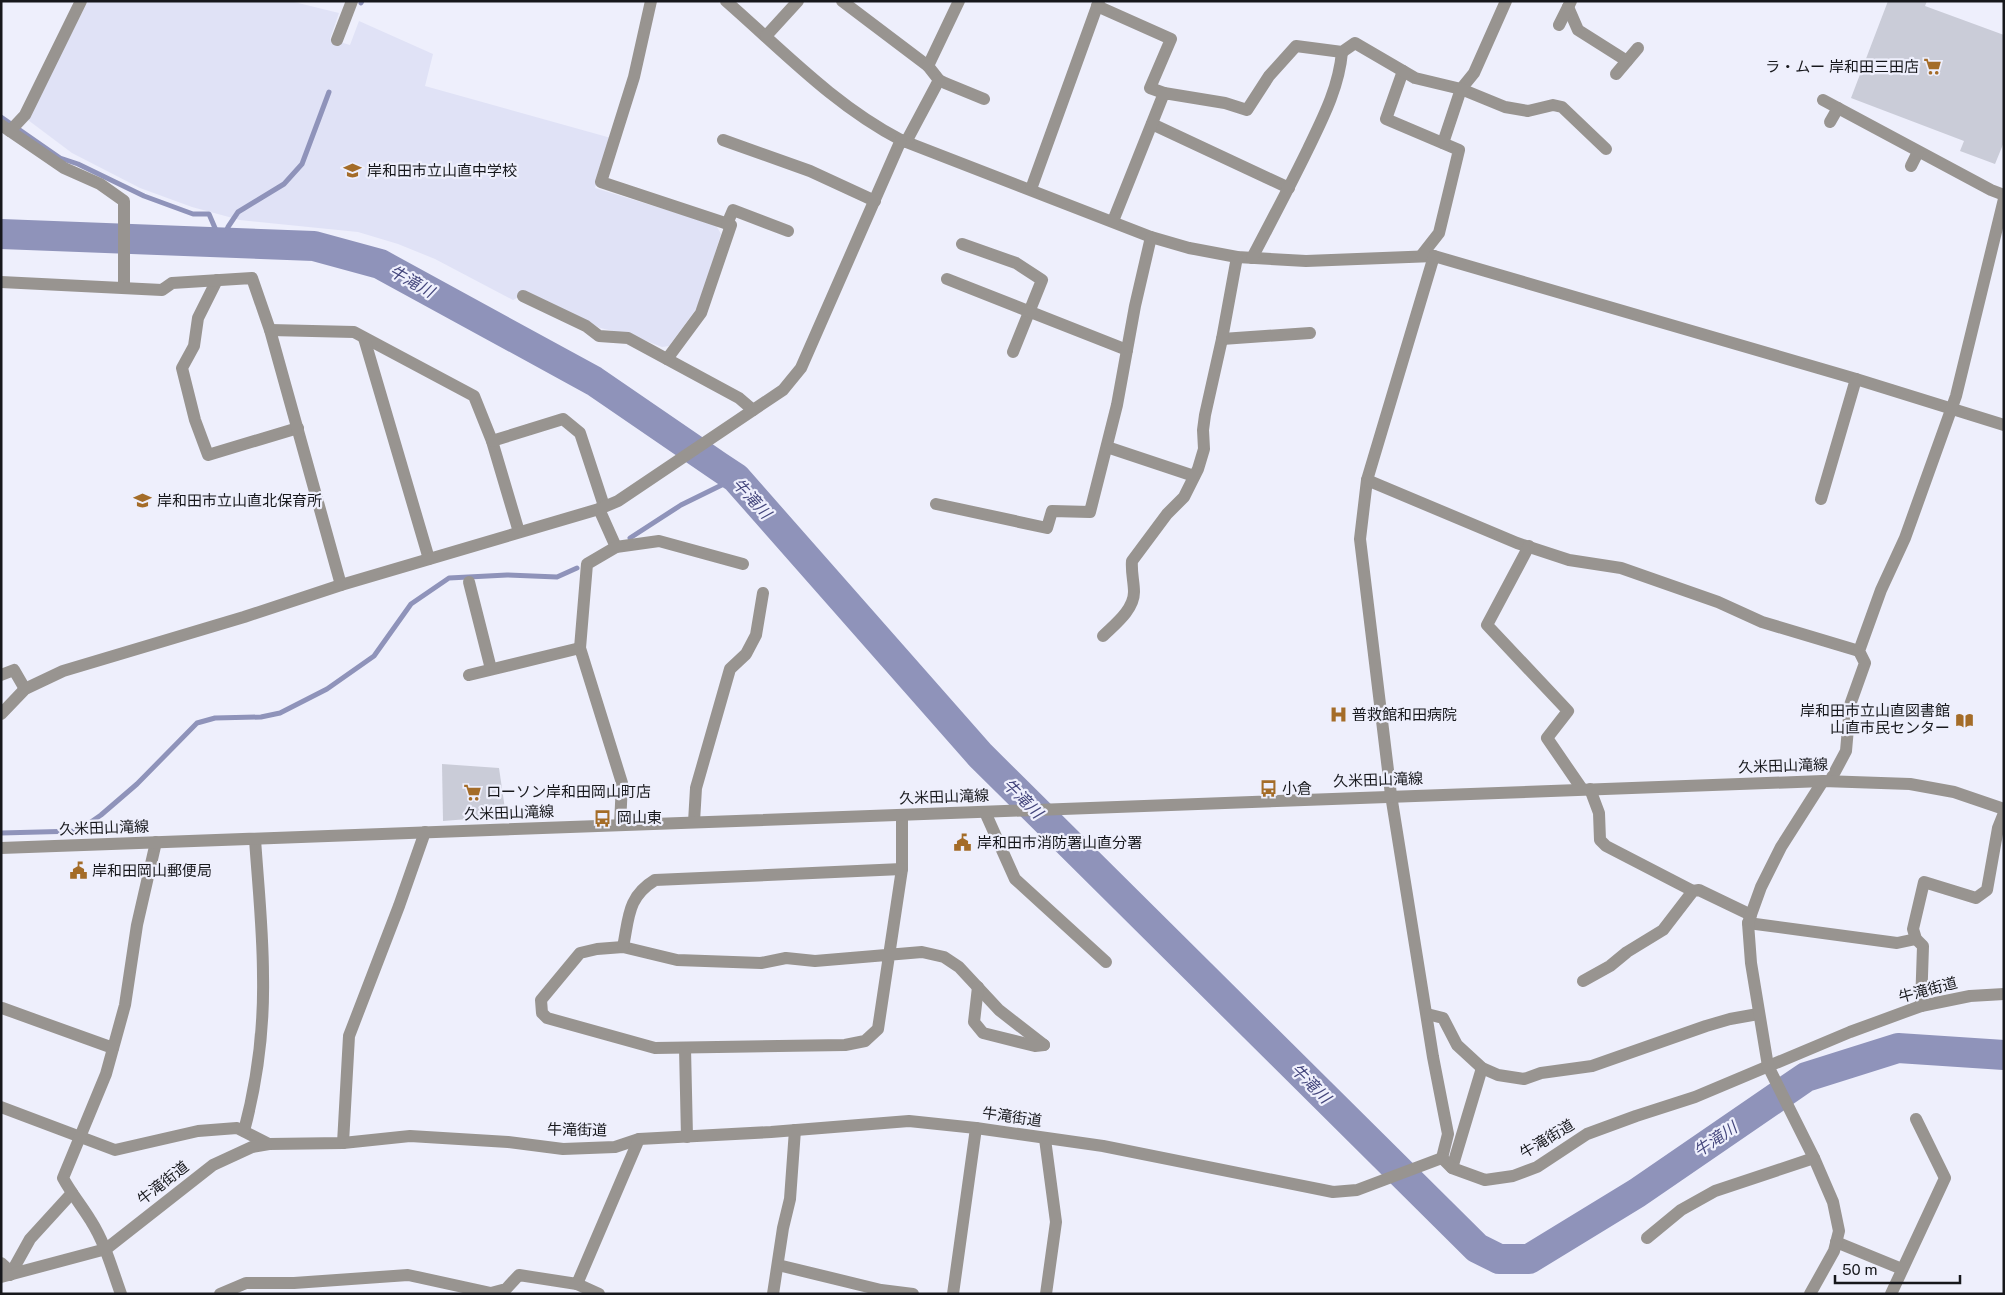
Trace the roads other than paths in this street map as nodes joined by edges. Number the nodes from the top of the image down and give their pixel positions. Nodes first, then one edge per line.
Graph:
1 (81, 1) edge
2 (352, 1) edge
3 (651, 1) edge
4 (726, 1) edge
5 (798, 1) edge
6 (842, 1) edge
7 (959, 1) edge
8 (1506, 1) edge
9 (1098, 3) edge
10 (1570, 4) edge
11 (1559, 25) dead end
12 (766, 36) junction
13 (337, 40) dead end
14 (1638, 48) dead end
15 (1342, 52) junction
16 (1627, 60) junction
17 (928, 66) junction
18 (1403, 70) junction
19 (1616, 74) dead end
20 (939, 80) junction
21 (1461, 89) junction
22 (1164, 93) junction
23 (984, 100) dead end
24 (1823, 100) dead end
25 (1838, 108) junction
26 (1830, 122) dead end
27 (1152, 124) junction
28 (6, 128) edge
29 (722, 140) dead end
30 (904, 141) junction
31 (1443, 143) junction
32 (1606, 149) dead end
33 (1918, 152) junction
34 (1911, 166) dead end
35 (1289, 188) junction
36 (1031, 189) junction
37 (2004, 197) edge
38 (875, 201) junction
39 (1113, 220) junction
40 (727, 224) junction
41 (788, 232) dead end
42 (1150, 237) junction
43 (962, 244) dead end
44 (1421, 256) junction
45 (1434, 256) junction
46 (1237, 257) junction
47 (1252, 258) junction
48 (217, 280) junction
49 (947, 280) dead end
50 (1, 282) edge
51 (124, 288) junction
52 (523, 296) dead end
53 (1029, 312) junction
54 (270, 330) junction
55 (1310, 333) dead end
56 (364, 338) junction
57 (1222, 339) junction
58 (1127, 350) junction
59 (1013, 352) dead end
60 (667, 360) junction
61 (1856, 379) junction
62 (1951, 409) junction
63 (753, 410) junction
64 (2004, 425) edge
65 (298, 428) junction
66 (492, 441) junction
67 (1107, 446) junction
68 (1194, 476) junction
69 (1367, 480) junction
70 (1821, 499) dead end
71 (936, 504) dead end
72 (602, 508) junction
73 (519, 532) junction
74 (1528, 546) junction
75 (616, 547) junction
76 (429, 559) junction
77 (743, 564) dead end
78 (469, 582) dead end
79 (341, 584) junction
80 (763, 593) dead end
81 (1103, 636) dead end
82 (580, 648) junction
83 (1859, 651) junction
84 (491, 669) junction
85 (1, 675) edge
86 (469, 675) dead end
87 (25, 689) junction
88 (1, 714) edge
89 (1827, 781) junction
90 (1586, 789) junction
91 (1391, 795) junction
92 (2004, 809) edge
93 (989, 812) junction
94 (2004, 813) edge
95 (902, 815) junction
96 (694, 822) junction
97 (620, 825) junction
98 (425, 832) junction
99 (255, 838) junction
100 (156, 842) junction
101 (1, 848) edge
102 (902, 870) junction
103 (1693, 891) junction
104 (1750, 919) junction
105 (1916, 939) junction
106 (623, 947) junction
107 (891, 955) junction
108 (1106, 962) dead end
109 (1583, 980) dead end
110 (978, 987) junction
111 (2004, 994) edge
112 (1921, 1006) junction
113 (2, 1008) edge
114 (1427, 1014) junction
115 (1758, 1014) junction
116 (113, 1048) junction
117 (685, 1048) junction
118 (1482, 1068) junction
119 (1769, 1069) junction
120 (1, 1107) edge
121 (1916, 1119) dead end
122 (976, 1128) junction
123 (795, 1130) junction
124 (244, 1131) junction
125 (81, 1136) junction
126 (687, 1137) junction
127 (639, 1139) junction
128 (1045, 1139) junction
129 (343, 1143) junction
130 (269, 1144) junction
131 (1814, 1158) junction
132 (1439, 1160) junction
133 (1452, 1168) junction
134 (72, 1194) junction
135 (1648, 1238) dead end
136 (1836, 1242) junction
137 (106, 1248) junction
138 (1, 1263) edge
139 (778, 1265) junction
140 (1902, 1269) junction
141 (6, 1278) edge
142 (577, 1284) junction
143 (121, 1294) edge
144 (220, 1294) edge
145 (599, 1294) edge
146 (773, 1294) edge
147 (913, 1294) edge
148 (953, 1294) edge
149 (1046, 1294) edge
150 (1810, 1294) edge
151 (1891, 1294) edge

1 - 28 street
2 - 13 street
3 - 40 street
4 - 12 street
5 - 12 street
6 - 17 street
7 - 17 street
8 - 21 street
9 - 22 street
9 - 36 street
10 - 11 street
10 - 16 street
12 - 30 street
14 - 16 street
15 - 18 street
15 - 22 street
15 - 35 street
16 - 19 street
17 - 20 street
18 - 21 street
18 - 31 street
20 - 23 street
20 - 30 street
21 - 31 street
21 - 32 street
22 - 27 street
24 - 25 street
25 - 26 street
25 - 33 street
27 - 35 street
27 - 39 street
28 - 51 street
29 - 38 street
30 - 36 street
30 - 38 street
31 - 44 street
33 - 34 street
33 - 37 street
35 - 47 street
36 - 39 street
37 - 62 street
38 - 63 street
39 - 42 street
40 - 41 street
40 - 60 street
42 - 46 street
42 - 58 street
43 - 53 street
44 - 45 street
44 - 47 street
45 - 61 street
45 - 69 street
46 - 47 street
46 - 57 street
48 - 51 street
48 - 54 street
48 - 65 street
49 - 53 street
50 - 51 street
52 - 60 street
53 - 58 street
53 - 59 street
54 - 56 street
54 - 65 street
55 - 57 street
56 - 66 street
56 - 76 street
57 - 68 street
58 - 67 street
60 - 63 street
61 - 62 street
61 - 70 street
62 - 64 street
62 - 83 street
63 - 72 street
65 - 79 street
66 - 72 street
66 - 73 street
67 - 68 street
67 - 71 street
68 - 81 street
69 - 74 street
69 - 91 street
72 - 73 street
72 - 75 street
73 - 76 street
74 - 83 street
74 - 90 street
75 - 77 street
75 - 82 street
76 - 79 street
78 - 84 street
79 - 87 street
80 - 96 street
82 - 84 street
82 - 97 street
83 - 89 street
84 - 86 street
85 - 87 street
87 - 88 street
89 - 90 street, 久米田山滝線
89 - 92 street, 久米田山滝線
89 - 104 street
90 - 91 street, 久米田山滝線
90 - 103 street
91 - 93 street, 久米田山滝線
91 - 114 street
93 - 95 street, 久米田山滝線
93 - 108 street
94 - 105 street
95 - 96 street, 久米田山滝線
95 - 102 street
96 - 97 street, 久米田山滝線
97 - 98 street, 久米田山滝線
98 - 99 street, 久米田山滝線
98 - 129 street
99 - 100 street, 久米田山滝線
99 - 124 street
100 - 101 street, 久米田山滝線
100 - 116 street
102 - 106 street
102 - 107 street
103 - 104 street
103 - 109 street
104 - 105 street
104 - 115 street
105 - 112 street
106 - 107 street
106 - 117 street
107 - 110 street
107 - 117 street
110 - 110 street
111 - 112 street, 牛滝街道
112 - 119 street, 牛滝街道
113 - 116 street
114 - 118 street
114 - 132 street
115 - 118 street
115 - 119 street
116 - 125 street
117 - 126 street
118 - 133 street
119 - 131 street
119 - 133 street, 牛滝街道
120 - 125 street
121 - 140 street
122 - 123 street, 牛滝街道
122 - 128 street, 牛滝街道
122 - 148 street
123 - 126 street, 牛滝街道
123 - 139 street
124 - 125 street
124 - 130 street
125 - 134 street
126 - 127 street, 牛滝街道
127 - 129 street, 牛滝街道
127 - 142 street
128 - 132 street, 牛滝街道
128 - 149 street
129 - 130 street, 牛滝街道
130 - 137 street, 牛滝街道
131 - 135 street
131 - 136 street
132 - 133 street, 牛滝街道
134 - 137 street
134 - 141 street
136 - 140 street
136 - 150 street
137 - 141 street, 牛滝街道
137 - 143 street
138 - 141 street
139 - 146 street
139 - 147 street
140 - 151 street
142 - 144 street
142 - 145 street

